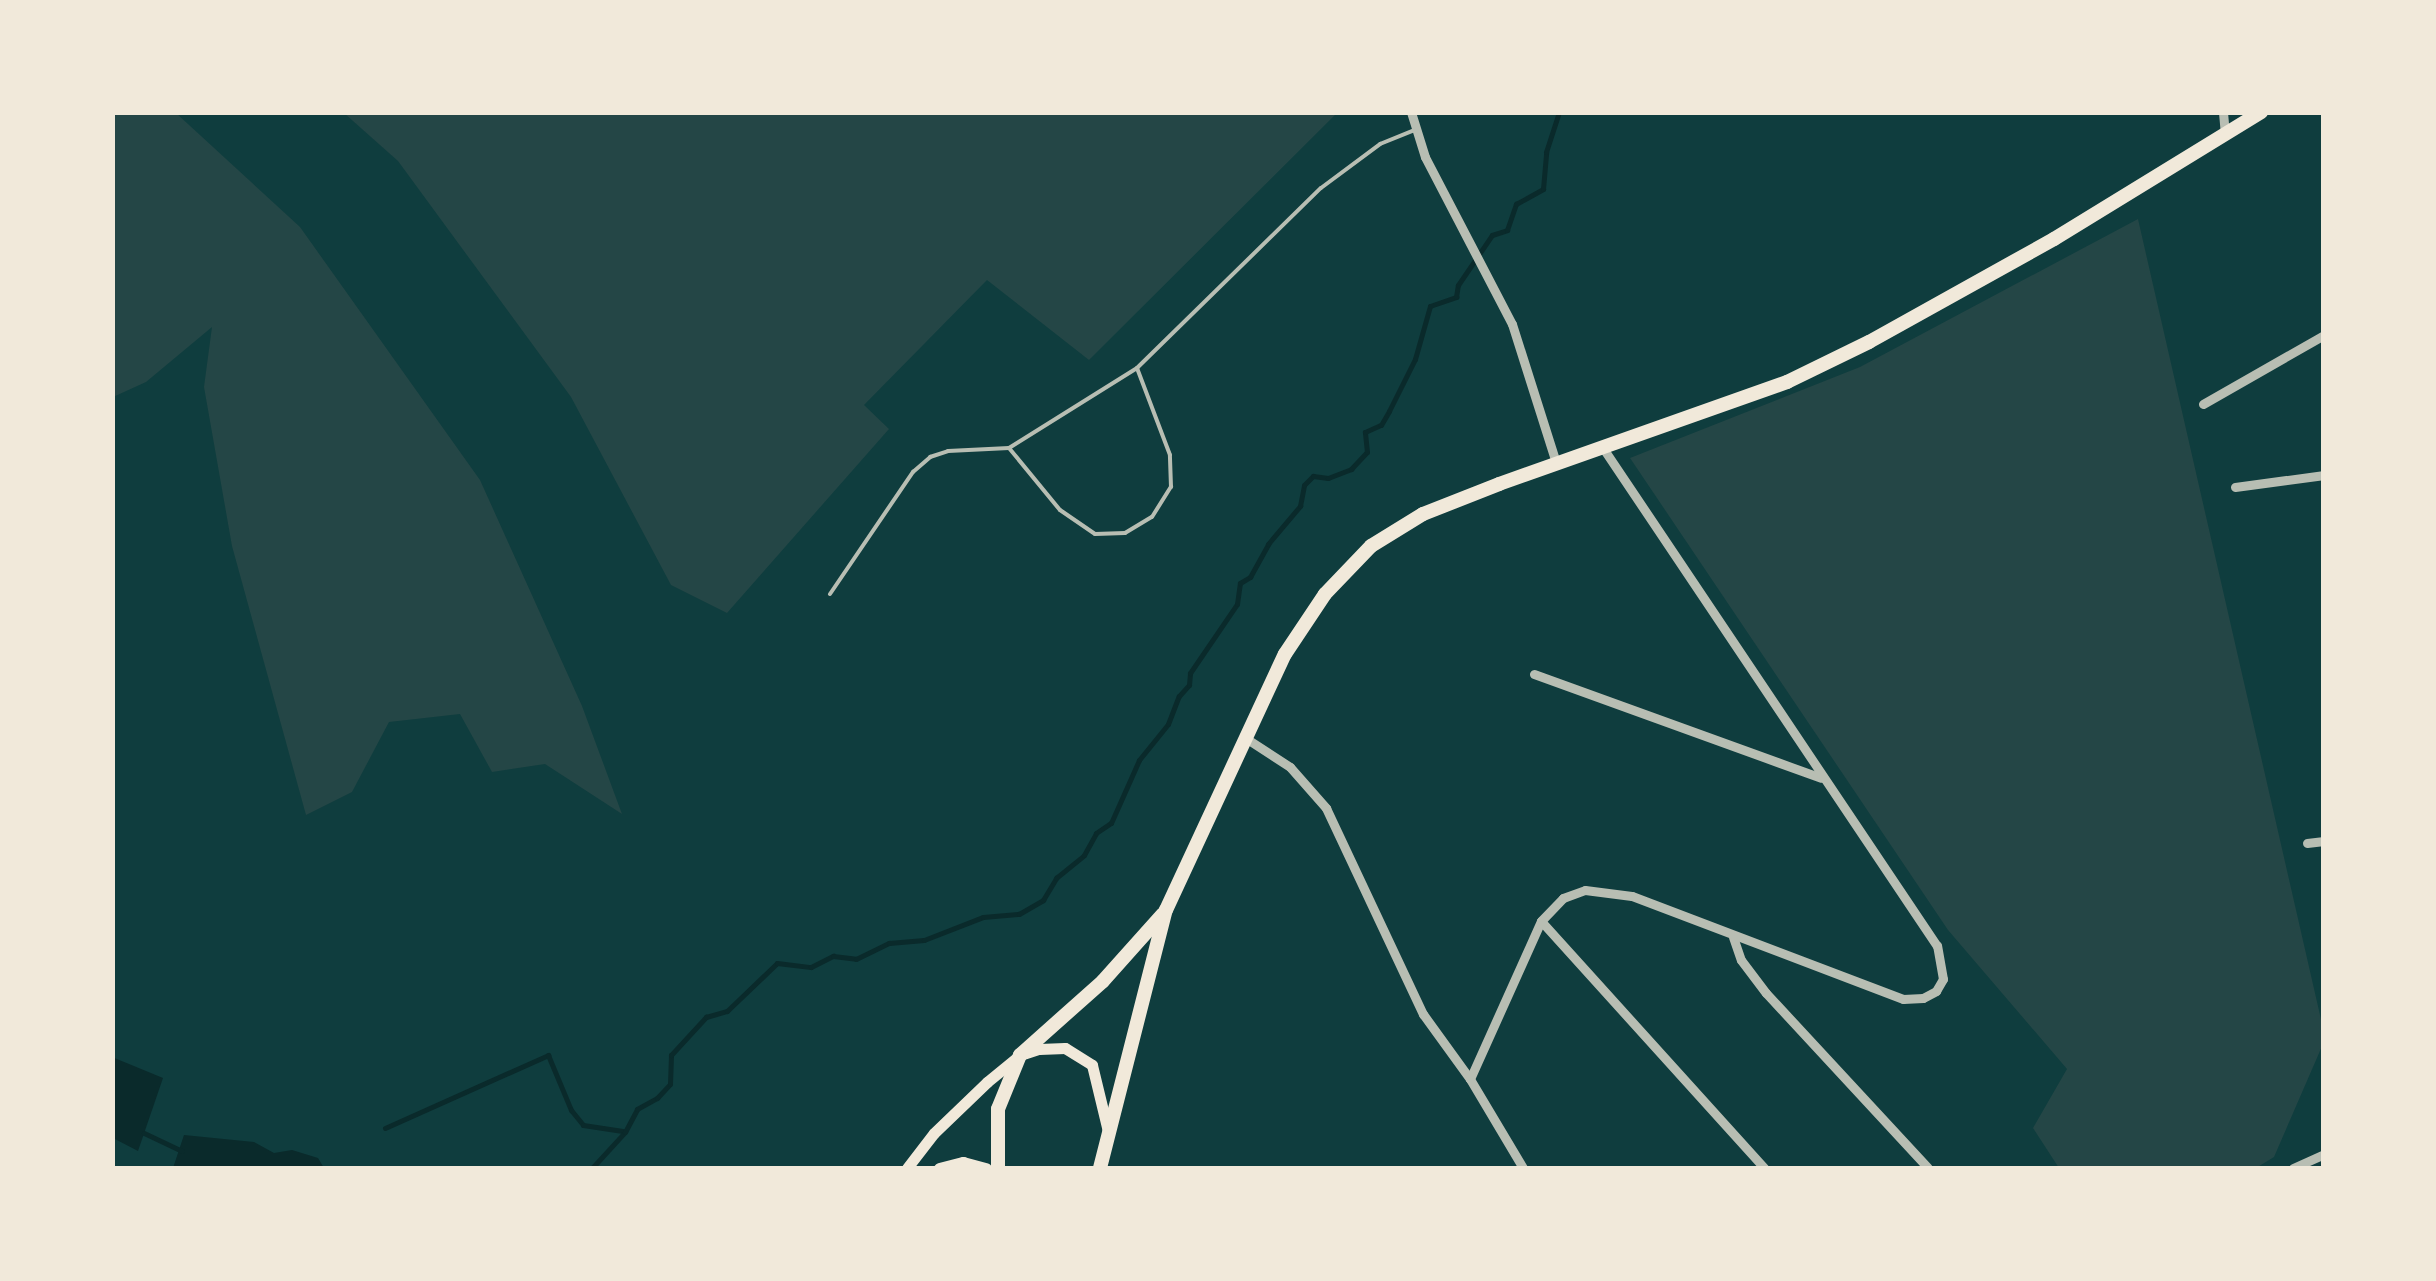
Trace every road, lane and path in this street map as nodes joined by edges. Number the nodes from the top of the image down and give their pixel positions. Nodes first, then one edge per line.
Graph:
1 (1411, 112) edge
2 (2223, 112) edge
3 (2261, 112) edge
4 (1414, 130) junction
5 (2225, 133) junction
6 (2324, 335) edge
7 (1137, 368) junction
8 (2204, 404) dead end
9 (1009, 448) junction
10 (1603, 448) junction
11 (1556, 463) junction
12 (2324, 475) edge
13 (2235, 487) dead end
14 (830, 594) dead end
15 (1534, 674) dead end
16 (1244, 737) junction
17 (1824, 779) junction
18 (2324, 841) edge
19 (2307, 842) dead end
20 (1166, 910) junction
21 (1540, 921) junction
22 (1733, 937) junction
23 (1020, 1055) junction
24 (1470, 1078) junction
25 (1108, 1136) junction
26 (2324, 1154) edge
27 (1097, 1165) edge
28 (908, 1168) edge
29 (939, 1168) edge
30 (986, 1168) edge
31 (998, 1168) edge
32 (1523, 1168) edge
33 (1764, 1168) edge
34 (1928, 1168) edge
35 (2293, 1168) edge

1 - 4 street
2 - 5 street
3 - 5 highway
4 - 7 lane
4 - 11 street
5 - 10 highway
6 - 8 street
7 - 9 lane
7 - 9 lane
9 - 14 lane
10 - 11 highway
10 - 17 street
11 - 16 highway
12 - 13 street
15 - 17 street
16 - 20 highway
16 - 24 street
17 - 22 street
18 - 19 street
20 - 23 highway
20 - 25 highway
21 - 22 street
21 - 24 street
21 - 33 street
22 - 34 street
23 - 25 main road
23 - 28 main road
23 - 31 highway
24 - 32 street
25 - 27 highway
26 - 35 street
29 - 30 main road

